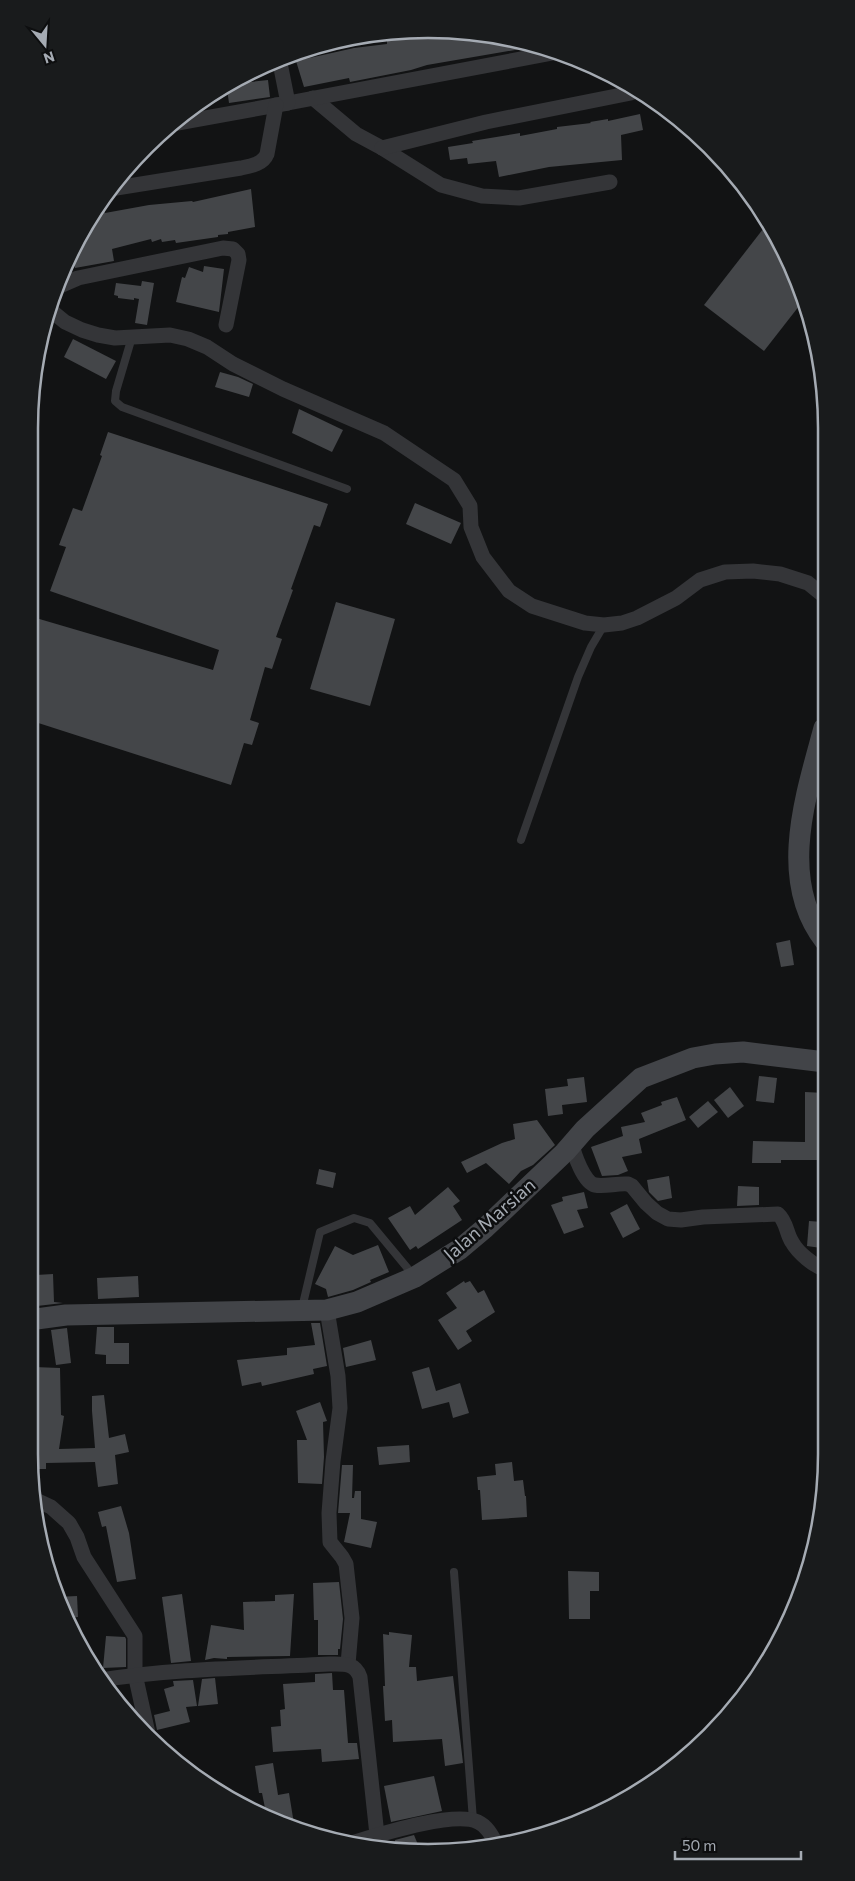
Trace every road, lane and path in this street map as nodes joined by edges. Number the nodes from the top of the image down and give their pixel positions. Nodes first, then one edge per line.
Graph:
1 (542, 55) edge
2 (280, 66) edge
3 (628, 94) edge
4 (313, 98) junction
5 (282, 104) junction
6 (186, 122) edge
7 (382, 148) junction
8 (610, 182) dead end
9 (121, 186) edge
10 (65, 282) edge
11 (55, 314) edge
12 (226, 325) dead end
13 (132, 337) junction
14 (347, 489) dead end
15 (818, 591) edge
16 (604, 625) junction
17 (818, 753) edge
18 (521, 840) dead end
19 (818, 932) edge
20 (818, 1061) edge
21 (572, 1144) junction
22 (818, 1266) edge
23 (415, 1277) junction
24 (327, 1310) junction
25 (301, 1311) junction
26 (38, 1319) edge
27 (41, 1502) edge
28 (454, 1572) dead end
29 (348, 1664) junction
30 (135, 1674) junction
31 (109, 1679) edge
32 (146, 1723) edge
33 (474, 1820) junction
34 (493, 1838) edge
35 (377, 1840) edge
36 (378, 1840) edge

1 - 4 street
2 - 5 street
3 - 7 street
4 - 5 street
4 - 7 street
5 - 6 street
5 - 9 street
7 - 8 street
10 - 12 street
11 - 13 street
13 - 14 lane
13 - 16 street
15 - 16 street
16 - 18 lane
17 - 19 street
20 - 21 street, Jalan Marsian
21 - 22 street
21 - 23 street, Jalan Marsian
23 - 24 street, Jalan Marsian
23 - 25 lane
24 - 25 street, Jalan Marsian
24 - 29 street
25 - 26 street, Jalan Marsian
27 - 30 street
28 - 33 lane
29 - 30 street
29 - 35 street
30 - 31 street
30 - 32 street
33 - 34 street
33 - 36 street

